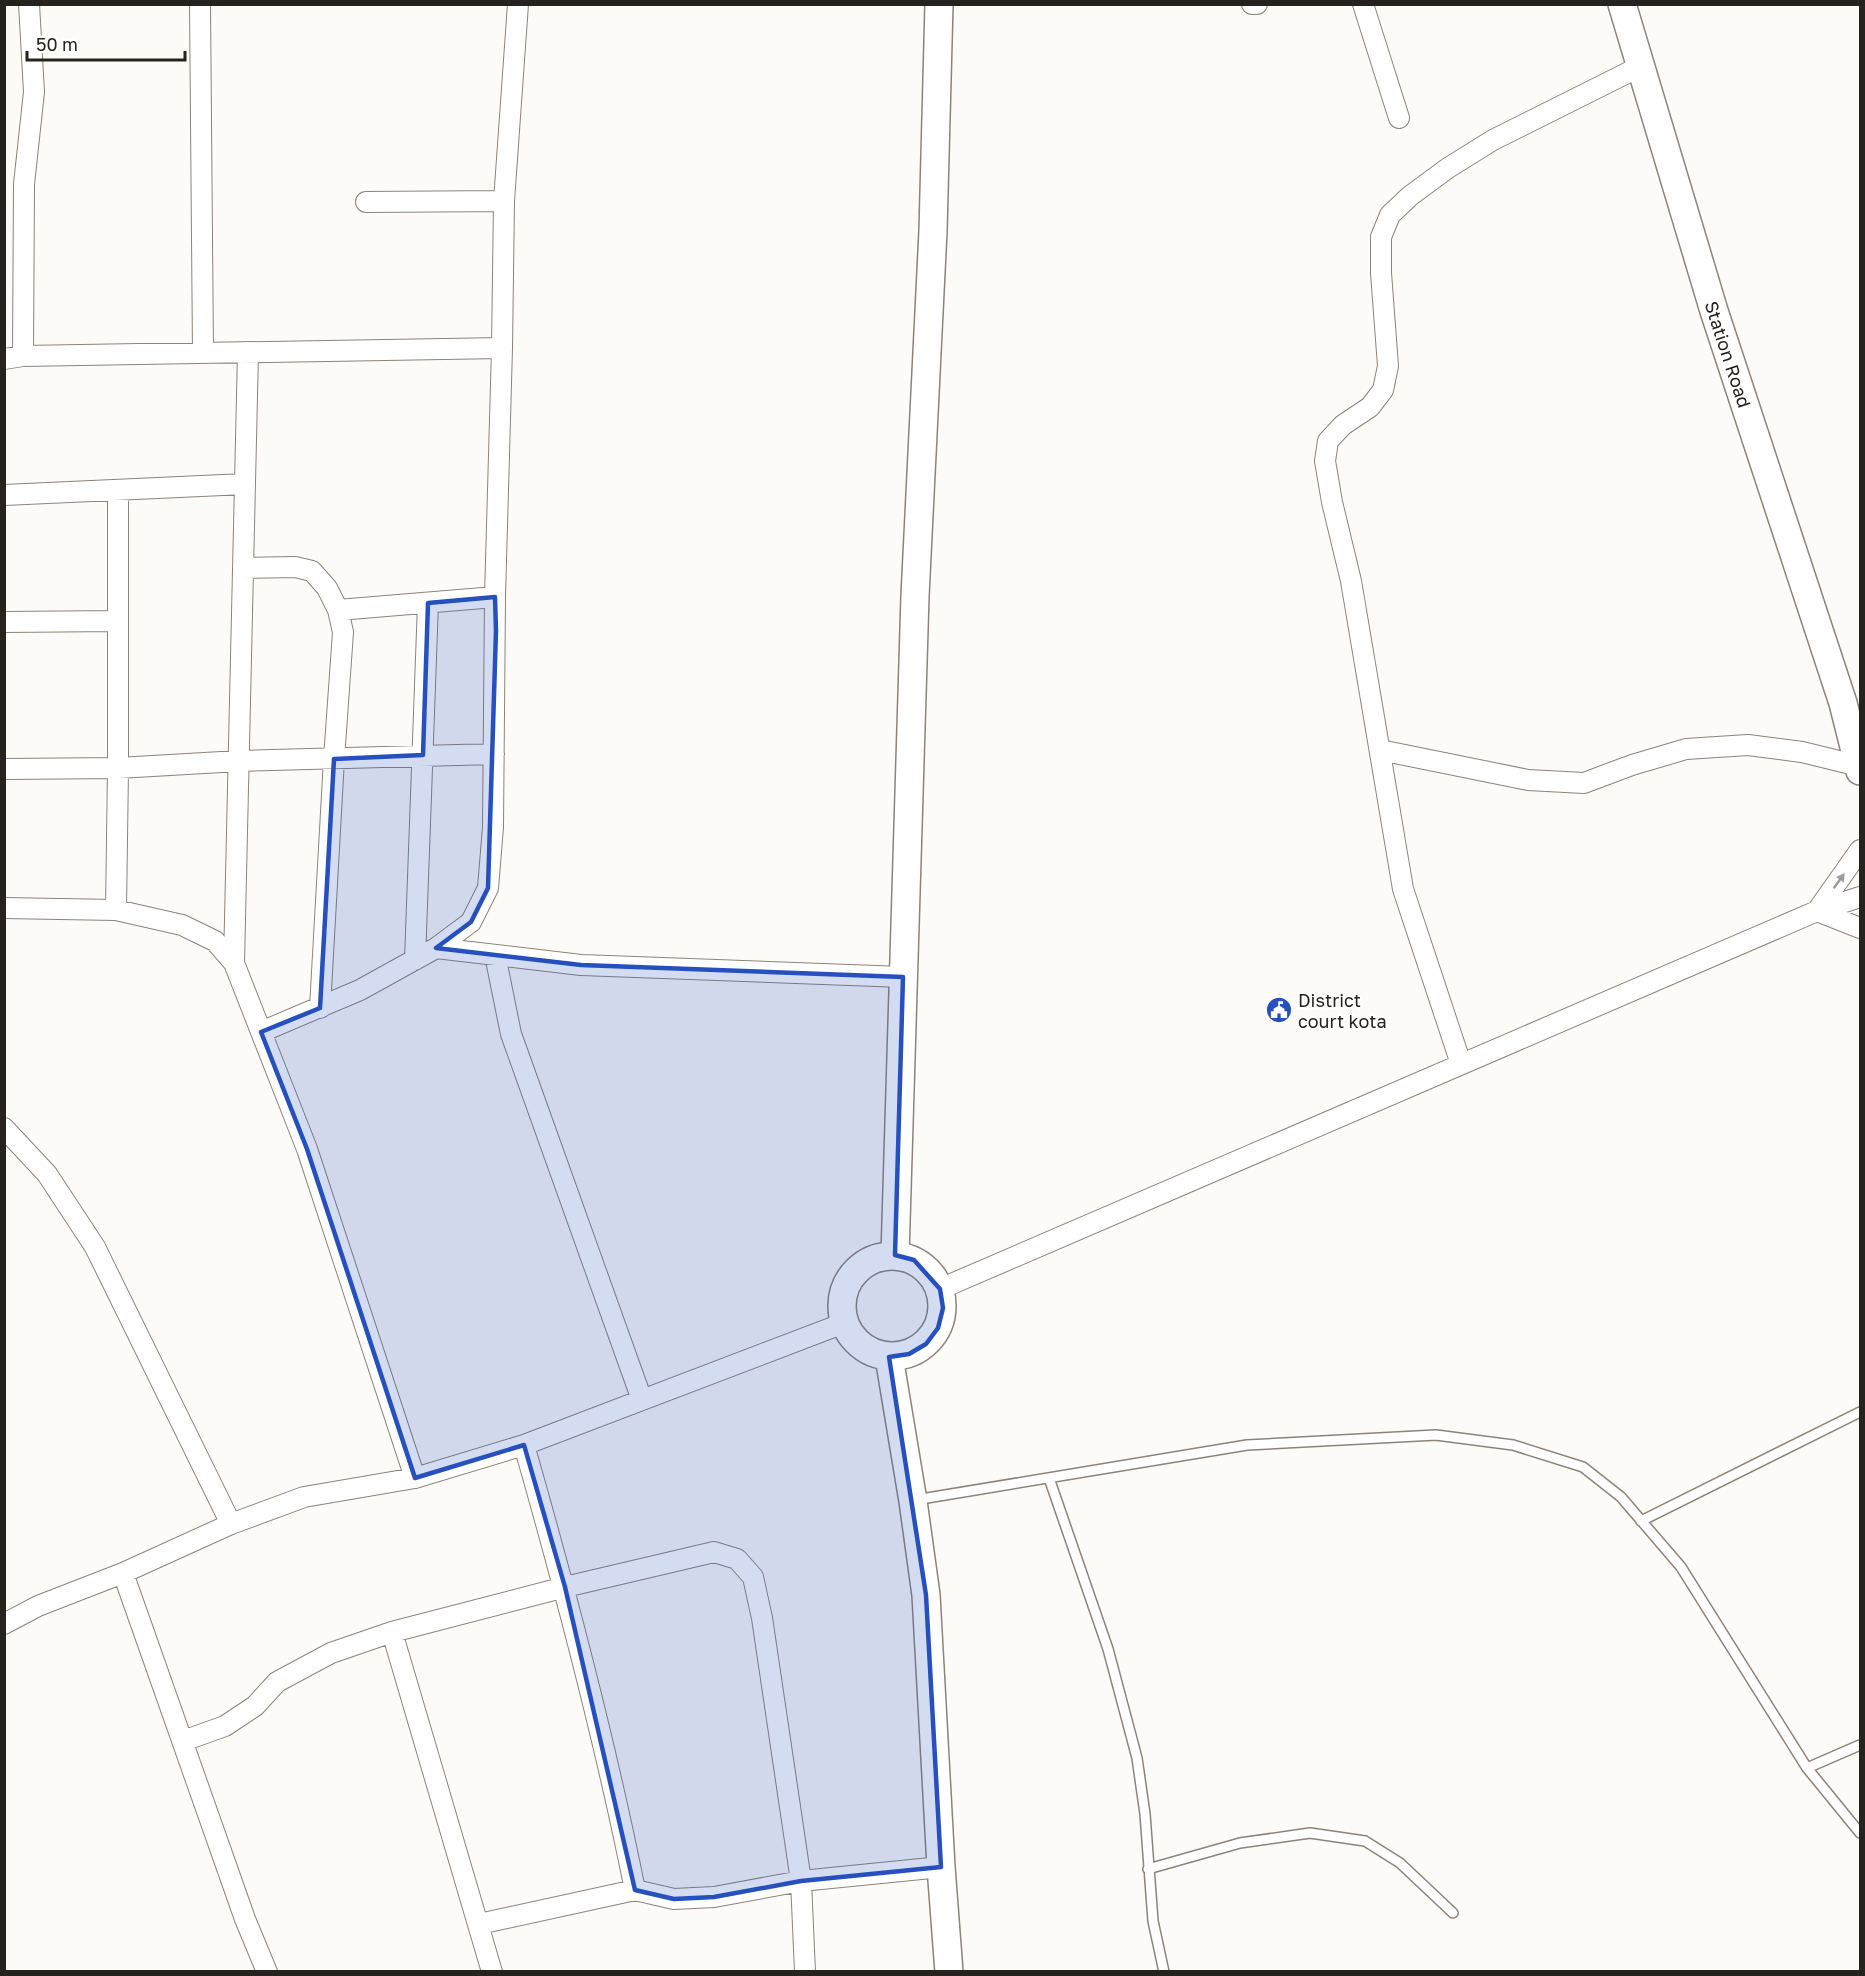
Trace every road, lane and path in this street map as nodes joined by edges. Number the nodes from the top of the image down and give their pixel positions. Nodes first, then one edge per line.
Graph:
1 (29, 4) edge
2 (200, 4) edge
3 (518, 4) edge
4 (939, 4) edge
5 (1363, 4) edge
6 (1622, 4) edge
7 (1641, 66) junction
8 (1399, 118) dead end
9 (504, 201) junction
10 (366, 202) dead end
11 (502, 348) junction
12 (248, 352) junction
13 (203, 353) junction
14 (14, 357) edge
15 (245, 484) junction
16 (118, 491) junction
17 (4, 495) edge
18 (243, 568) junction
19 (495, 597) junction
20 (428, 603) junction
21 (338, 610) junction
22 (117, 621) junction
23 (4, 622) edge
24 (1843, 703) junction
25 (1860, 732) edge
26 (1380, 750) junction
27 (423, 754) junction
28 (494, 754) junction
29 (334, 759) junction
30 (239, 761) junction
31 (118, 768) junction
32 (1860, 768) edge
33 (4, 769) edge
34 (1860, 850) edge
35 (1860, 897) edge
36 (4, 908) edge
37 (116, 910) junction
38 (1817, 911) junction
39 (1860, 928) edge
40 (436, 948) junction
41 (495, 955) junction
42 (416, 960) junction
43 (234, 963) junction
44 (903, 977) junction
45 (320, 1008) junction
46 (261, 1032) junction
47 (1461, 1064) junction
48 (4, 1128) edge
49 (895, 1255) junction
50 (940, 1289) junction
51 (844, 1323) junction
52 (889, 1357) junction
53 (642, 1400) junction
54 (1860, 1412) edge
55 (524, 1445) junction
56 (416, 1478) junction
57 (1049, 1478) junction
58 (913, 1501) junction
59 (1641, 1521) junction
60 (231, 1524) junction
61 (123, 1573) junction
62 (565, 1587) junction
63 (4, 1624) edge
64 (392, 1632) junction
65 (183, 1742) junction
66 (1860, 1745) edge
67 (1807, 1768) junction
68 (1860, 1833) edge
69 (941, 1867) junction
70 (1148, 1869) junction
71 (801, 1881) junction
72 (636, 1890) junction
73 (1453, 1913) dead end
74 (479, 1924) junction
75 (267, 1971) edge
76 (492, 1971) edge
77 (805, 1971) edge
78 (949, 1971) edge
79 (1164, 1971) edge

1 - 14 street
2 - 13 street
3 - 9 street
4 - 44 street
5 - 8 street
6 - 7 street, Station Road
7 - 24 street, Station Road
7 - 26 street
9 - 10 street
9 - 11 street
11 - 12 street
11 - 19 street
12 - 13 street
12 - 15 street
13 - 14 street
15 - 16 street
15 - 18 street
16 - 17 street
16 - 22 street
18 - 21 street
18 - 30 street
19 - 20 street
19 - 28 street
20 - 21 street
20 - 27 street
21 - 29 street
22 - 23 street
22 - 31 street
24 - 25 street, Station Road
24 - 32 street, Station Road
26 - 32 street
26 - 47 street
27 - 28 street
27 - 29 street
27 - 42 street
28 - 40 street
29 - 30 street
29 - 45 street
30 - 31 street
30 - 43 street
31 - 33 street
31 - 37 street
38 -> 34 street
35 - 38 street
36 - 37 street
37 - 43 street
38 - 39 street
38 - 47 street
40 - 41 street
40 - 42 street
41 - 44 street
41 - 53 street
42 - 45 street
43 - 46 street
44 - 49 street
45 - 46 street
46 - 56 street
47 - 50 street
48 - 60 street
49 - 50 street
49 - 51 street
50 - 52 street
51 - 52 street
51 - 53 street
52 - 58 street
53 - 55 street
54 - 59 lane
55 - 56 street
55 - 62 street
56 - 60 street
57 - 58 lane
57 - 59 lane
57 - 70 lane
58 - 69 street
59 - 67 lane
60 - 61 street
61 - 63 street
61 - 65 street
62 - 64 street
62 - 71 street
62 - 72 street
64 - 65 street
64 - 74 street
65 - 75 street
66 - 67 lane
67 - 68 lane
69 - 71 street
69 - 78 street
70 - 73 lane
70 - 79 lane
71 - 72 street
71 - 77 street
72 - 74 street
74 - 76 street

